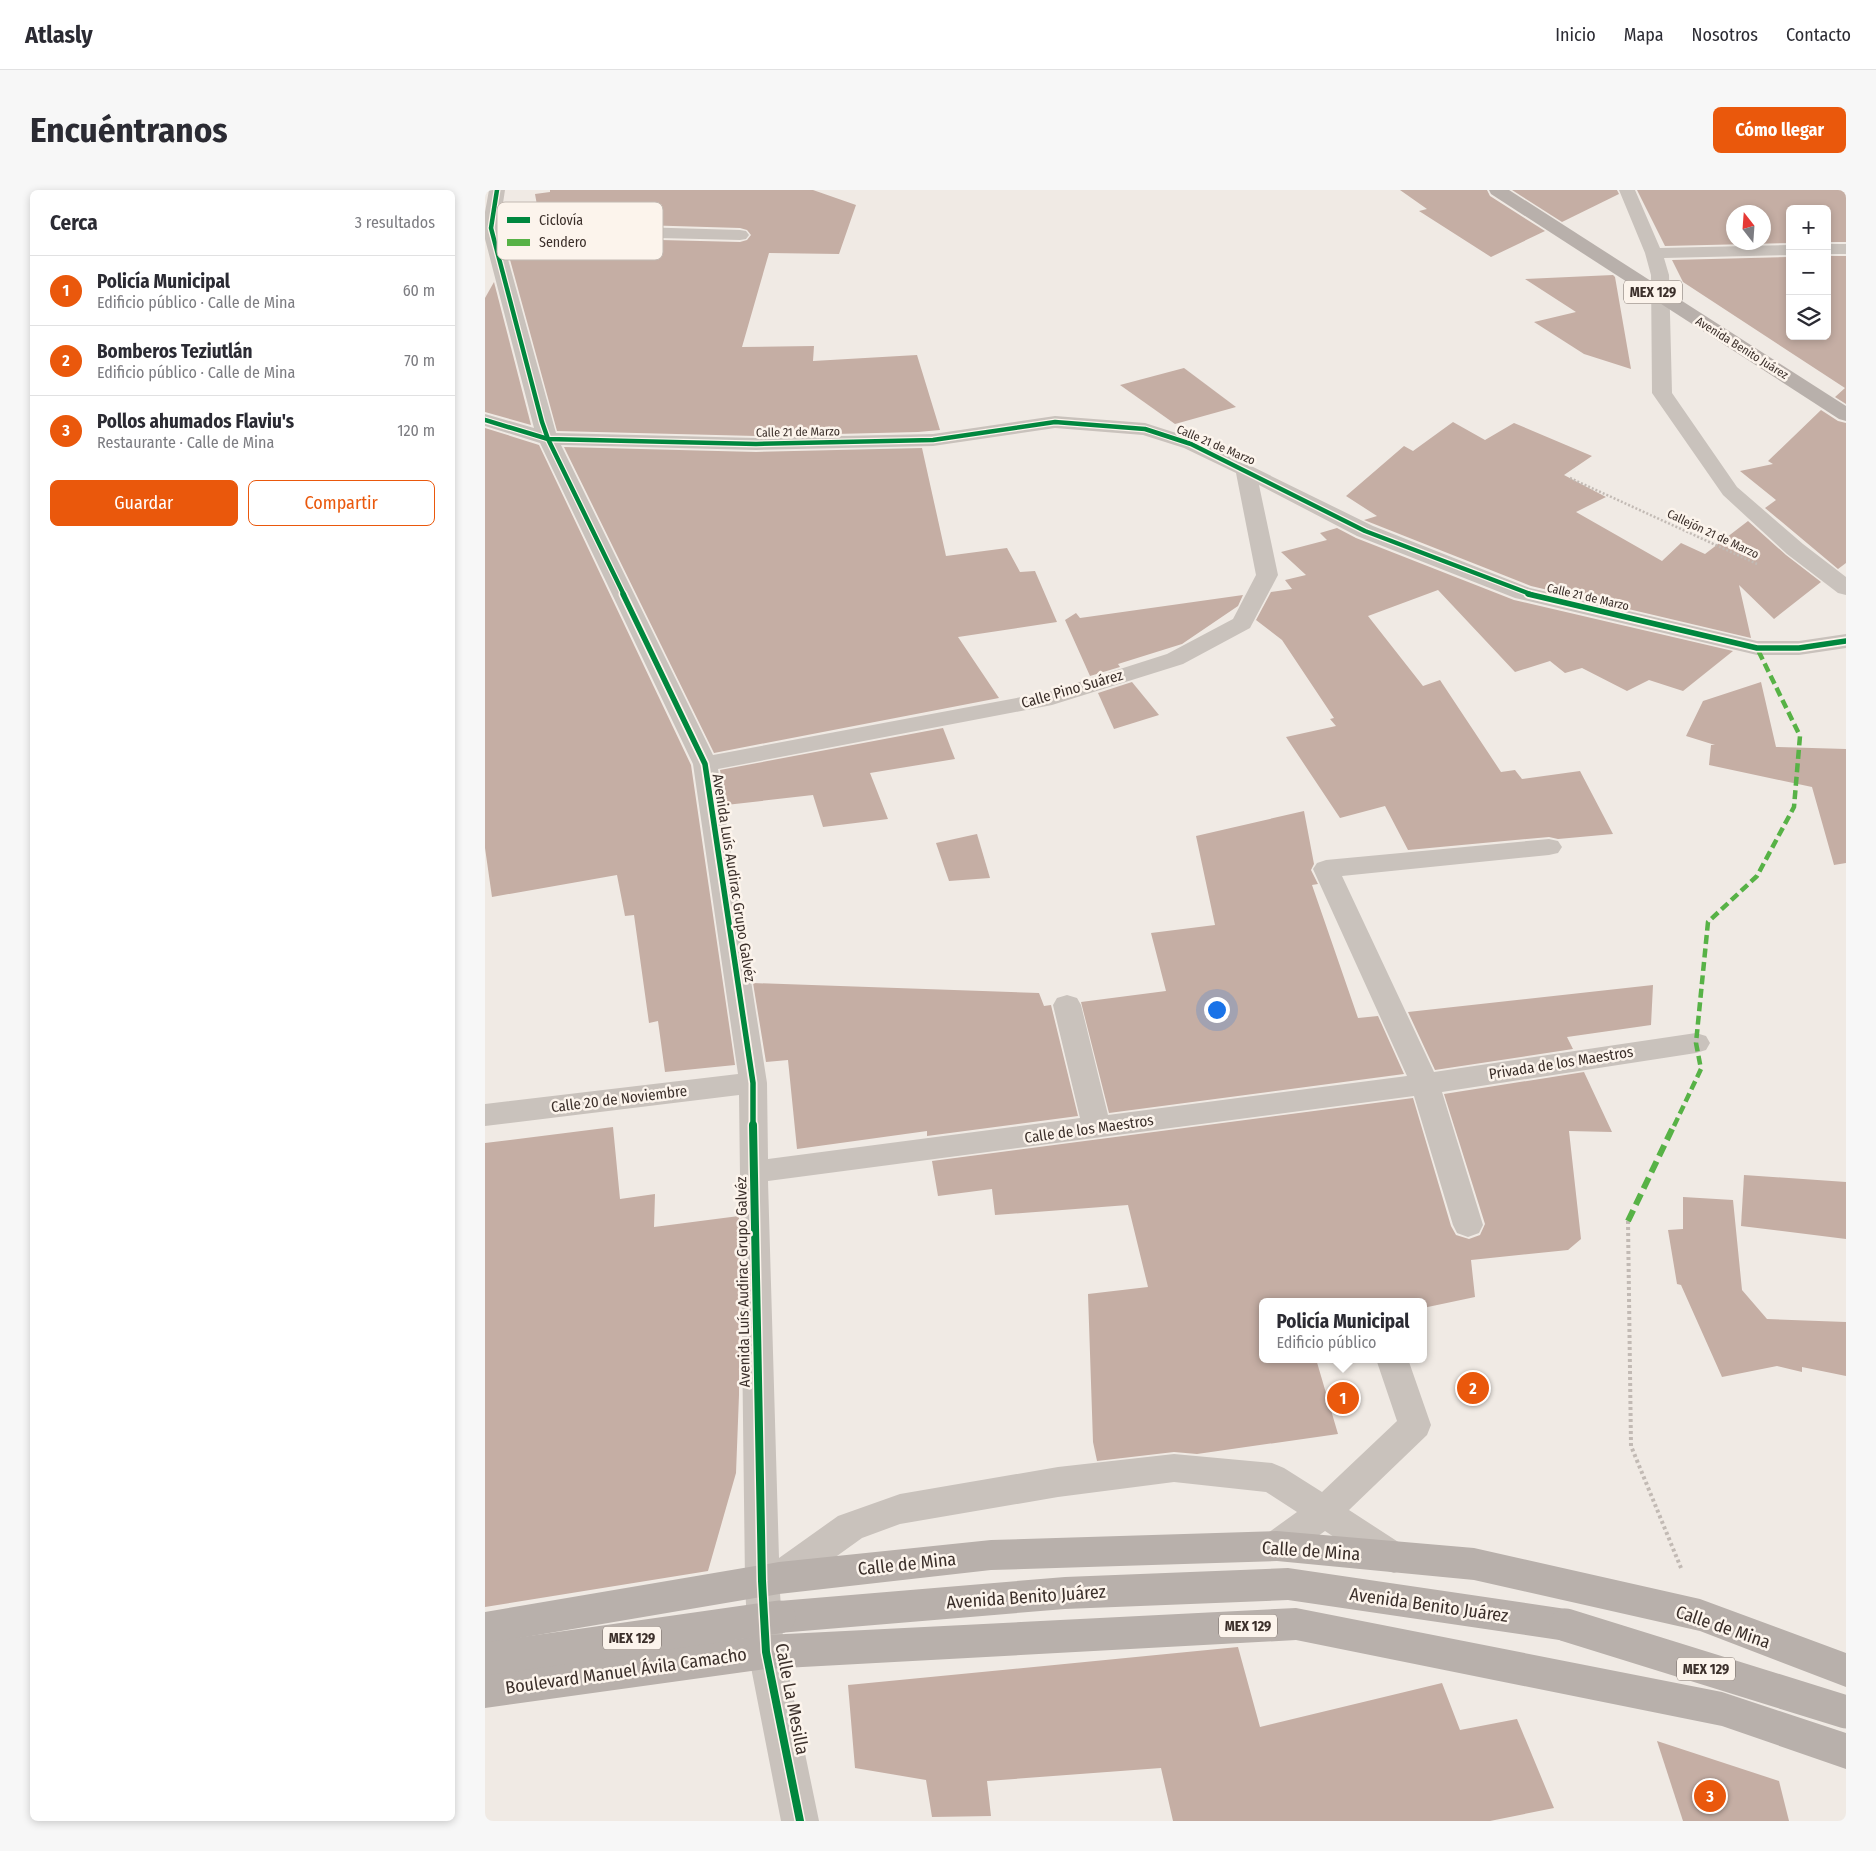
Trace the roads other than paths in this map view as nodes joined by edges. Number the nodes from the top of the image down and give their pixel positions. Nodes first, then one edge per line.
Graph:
1 (497, 190) edge
2 (1497, 190) edge
3 (1627, 190) edge
4 (491, 228) junction
5 (497, 228) edge
6 (663, 233) edge
7 (740, 235) dead end
8 (1846, 248) edge
9 (1831, 249) edge
10 (1786, 250) edge
11 (497, 251) edge
12 (1626, 253) dead end
13 (1654, 253) junction
14 (499, 260) edge
15 (1660, 275) junction
16 (1661, 297) junction
17 (1839, 390) edge
18 (1846, 415) edge
19 (485, 420) edge
20 (548, 439) junction
21 (1246, 470) junction
22 (1846, 588) edge
23 (1846, 642) edge
24 (705, 764) junction
25 (1549, 847) dead end
26 (1067, 1005) dead end
27 (1696, 1043) dead end
28 (753, 1083) junction
29 (1425, 1084) junction
30 (485, 1115) edge
31 (1097, 1128) junction
32 (753, 1172) junction
33 (1468, 1225) dead end
34 (1393, 1363) edge
35 (1324, 1512) junction
36 (1277, 1546) junction
37 (1393, 1558) junction
38 (771, 1580) junction
39 (485, 1628) edge
40 (766, 1652) junction
41 (485, 1659) edge
42 (1846, 1670) edge
43 (485, 1691) edge
44 (1846, 1712) edge
45 (1846, 1751) edge
46 (800, 1821) edge

1 - 4 street, Avenida Luís Audirac Grupo Galvéz
2 - 16 main road, Avenida Benito Juárez / MEX 129
3 - 13 street
4 - 5 street
4 - 11 street, Avenida Luís Audirac Grupo Galvéz
6 - 7 street
8 - 9 street
10 - 13 street
12 - 15 main road, Avenida Benito Juárez / MEX 129
13 - 15 street
14 - 20 street, Avenida Luís Audirac Grupo Galvéz
15 - 16 street
15 - 17 main road, Avenida Benito Juárez / MEX 129
16 - 18 main road, Avenida Benito Juárez / MEX 129
16 - 22 street
19 - 20 street, Calle 21 de Marzo
20 - 21 street, Calle 21 de Marzo
20 - 24 street, Avenida Luís Audirac Grupo Galvéz
21 - 23 street, Calle 21 de Marzo
21 - 24 street, Calle Pino Suárez
24 - 28 street, Avenida Luís Audirac Grupo Galvéz
25 - 29 street
26 - 31 street
27 - 29 street, Privada de los Maestros
28 - 30 street, Calle 20 de Noviembre
28 - 32 street, Avenida Luís Audirac Grupo Galvéz
29 - 31 street, Calle de los Maestros
29 - 33 street
31 - 32 street, Calle de los Maestros
32 - 38 street, Avenida Luís Audirac Grupo Galvéz
34 - 35 street
35 - 36 street
35 - 37 street
35 - 38 street
36 - 37 main road, Calle de Mina / MEX 129
36 - 38 main road, Calle de Mina / MEX 129
37 - 42 main road, Calle de Mina / MEX 129
38 - 39 main road, MEX 129
38 - 40 street, Calle La Mesilla
40 - 43 main road, Boulevard Manuel Ávila Camacho / MEX 129
40 - 45 main road, MEX 129
40 - 46 street, Calle La Mesilla
41 - 44 main road, Avenida Benito Juárez / MEX 129, bridge

